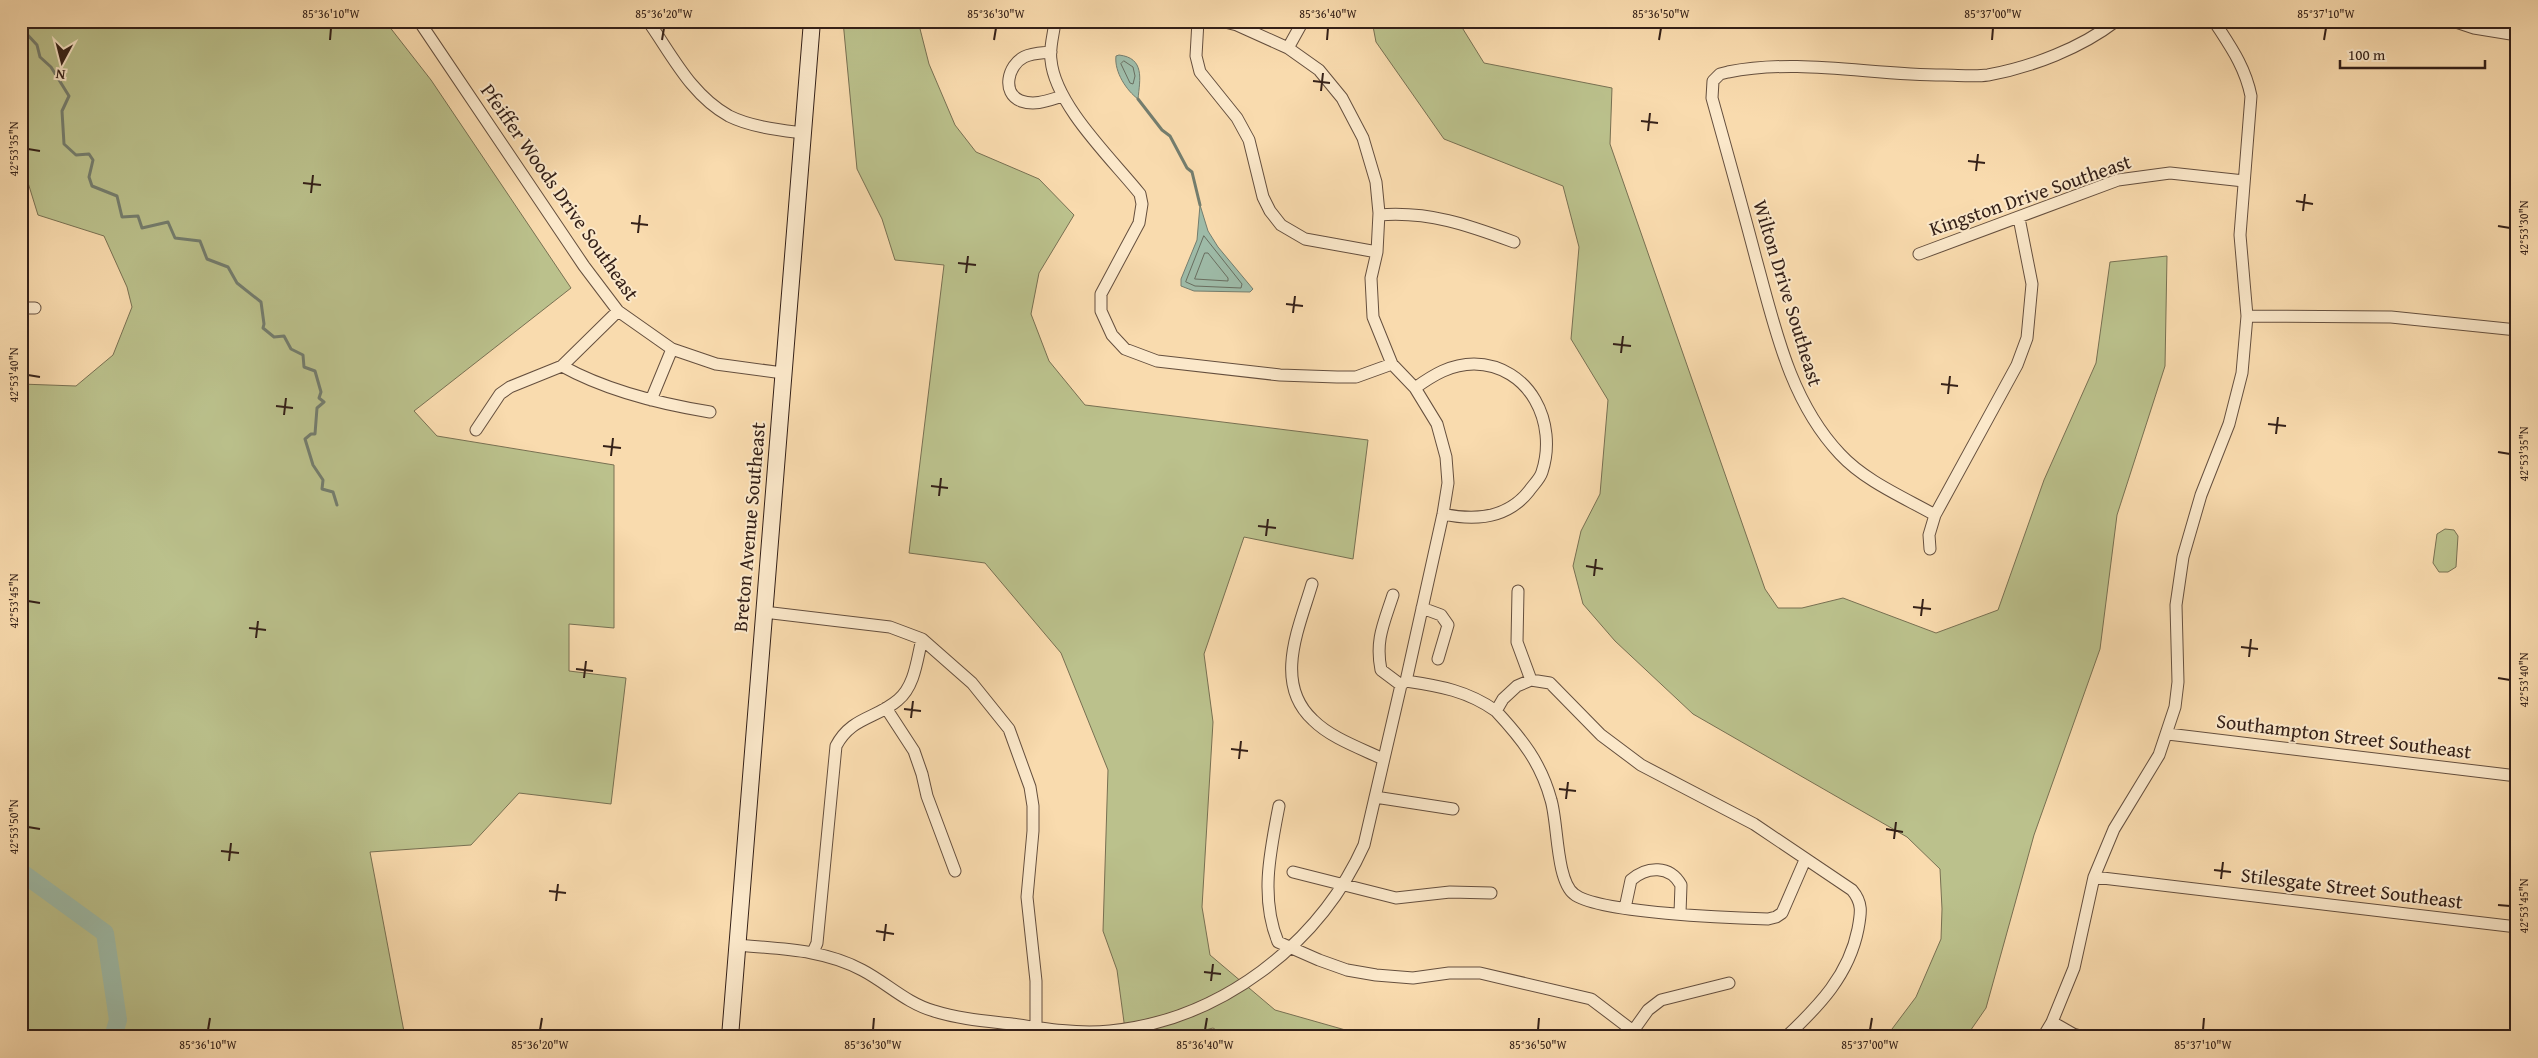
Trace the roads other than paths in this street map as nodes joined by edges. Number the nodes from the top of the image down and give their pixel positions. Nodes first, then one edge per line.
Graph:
1 (419, 21) edge
2 (648, 21) edge
3 (812, 21) edge
4 (1055, 21) edge
5 (1198, 21) edge
6 (1222, 21) edge
7 (1303, 21) edge
8 (2116, 21) edge
9 (2214, 21) edge
10 (2453, 21) edge
11 (2517, 35) edge
12 (1288, 48) junction
13 (1051, 52) junction
14 (1063, 96) junction
15 (804, 133) junction
16 (2244, 181) junction
17 (1379, 215) junction
18 (2019, 218) junction
19 (1514, 242) dead end
20 (1377, 252) junction
21 (1918, 254) dead end
22 (21, 308) edge
23 (36, 308) dead end
24 (618, 310) junction
25 (2247, 316) junction
26 (2517, 330) edge
27 (672, 348) junction
28 (1392, 364) junction
29 (562, 366) junction
30 (783, 373) junction
31 (1415, 388) junction
32 (651, 400) junction
33 (710, 412) dead end
34 (476, 430) dead end
35 (1443, 514) junction
36 (1935, 516) junction
37 (1930, 549) dead end
38 (1312, 584) dead end
39 (1518, 591) dead end
40 (1393, 595) dead end
41 (1422, 608) junction
42 (764, 612) junction
43 (922, 638) junction
44 (1438, 659) dead end
45 (1531, 680) junction
46 (1404, 683) junction
47 (886, 708) junction
48 (1496, 711) junction
49 (2168, 734) junction
50 (1383, 759) junction
51 (2517, 776) edge
52 (1375, 797) junction
53 (1279, 806) dead end
54 (1453, 808) dead end
55 (1805, 860) junction
56 (955, 871) dead end
57 (1293, 872) dead end
58 (2094, 877) junction
59 (1343, 883) junction
60 (1492, 893) dead end
61 (1625, 908) junction
62 (1680, 913) junction
63 (2517, 927) edge
64 (737, 945) junction
65 (1292, 947) junction
66 (813, 952) junction
67 (1729, 983) dead end
68 (2052, 1022) junction
69 (1036, 1027) junction
70 (1139, 1032) edge
71 (1637, 1034) edge
72 (730, 1037) edge
73 (1786, 1037) edge
74 (2044, 1037) edge
75 (2084, 1037) edge

1 - 24 street, Pfeiffer Woods Drive Southeast
2 - 15 street
3 - 15 main road, Breton Avenue Southeast
4 - 13 street
5 - 20 street
6 - 12 street
7 - 12 street
8 - 36 street, Wilton Drive Southeast
9 - 16 street
10 - 11 street
12 - 17 street
13 - 14 street
13 - 14 street
14 - 28 street
15 - 30 main road, Breton Avenue Southeast
16 - 18 street, Kingston Drive Southeast
16 - 25 street
17 - 19 street
17 - 20 street
18 - 21 street, Kingston Drive Southeast
18 - 36 street
20 - 28 street
22 - 23 street
24 - 27 street, Pfeiffer Woods Drive Southeast
24 - 29 street
25 - 26 street
25 - 49 street
27 - 30 street, Pfeiffer Woods Drive Southeast
27 - 32 street
28 - 31 street
29 - 32 street
29 - 34 street
30 - 42 main road, Breton Avenue Southeast
31 - 35 street
31 - 35 street
32 - 33 street
35 - 41 street
36 - 37 street
38 - 50 street
39 - 45 street
40 - 46 street
41 - 44 street
41 - 46 street
42 - 43 street
42 - 64 main road, Breton Avenue Southeast
43 - 47 street
43 - 69 street
45 - 48 street
45 - 55 street
46 - 48 street
46 - 50 street
47 - 56 street
47 - 66 street
48 - 61 street
49 - 51 street, Southampton Street Southeast
49 - 58 street
50 - 52 street
52 - 54 street
52 - 59 street
53 - 65 street
55 - 62 street
55 - 73 street
57 - 59 street
58 - 63 street, Stilesgate Street Southeast
58 - 68 street
59 - 60 street
59 - 65 street
61 - 62 street
61 - 62 street
64 - 66 street
64 - 72 main road, Breton Avenue Southeast
65 - 70 street
65 - 71 street
66 - 69 street
67 - 71 street
68 - 74 street
68 - 75 street
69 - 70 street

